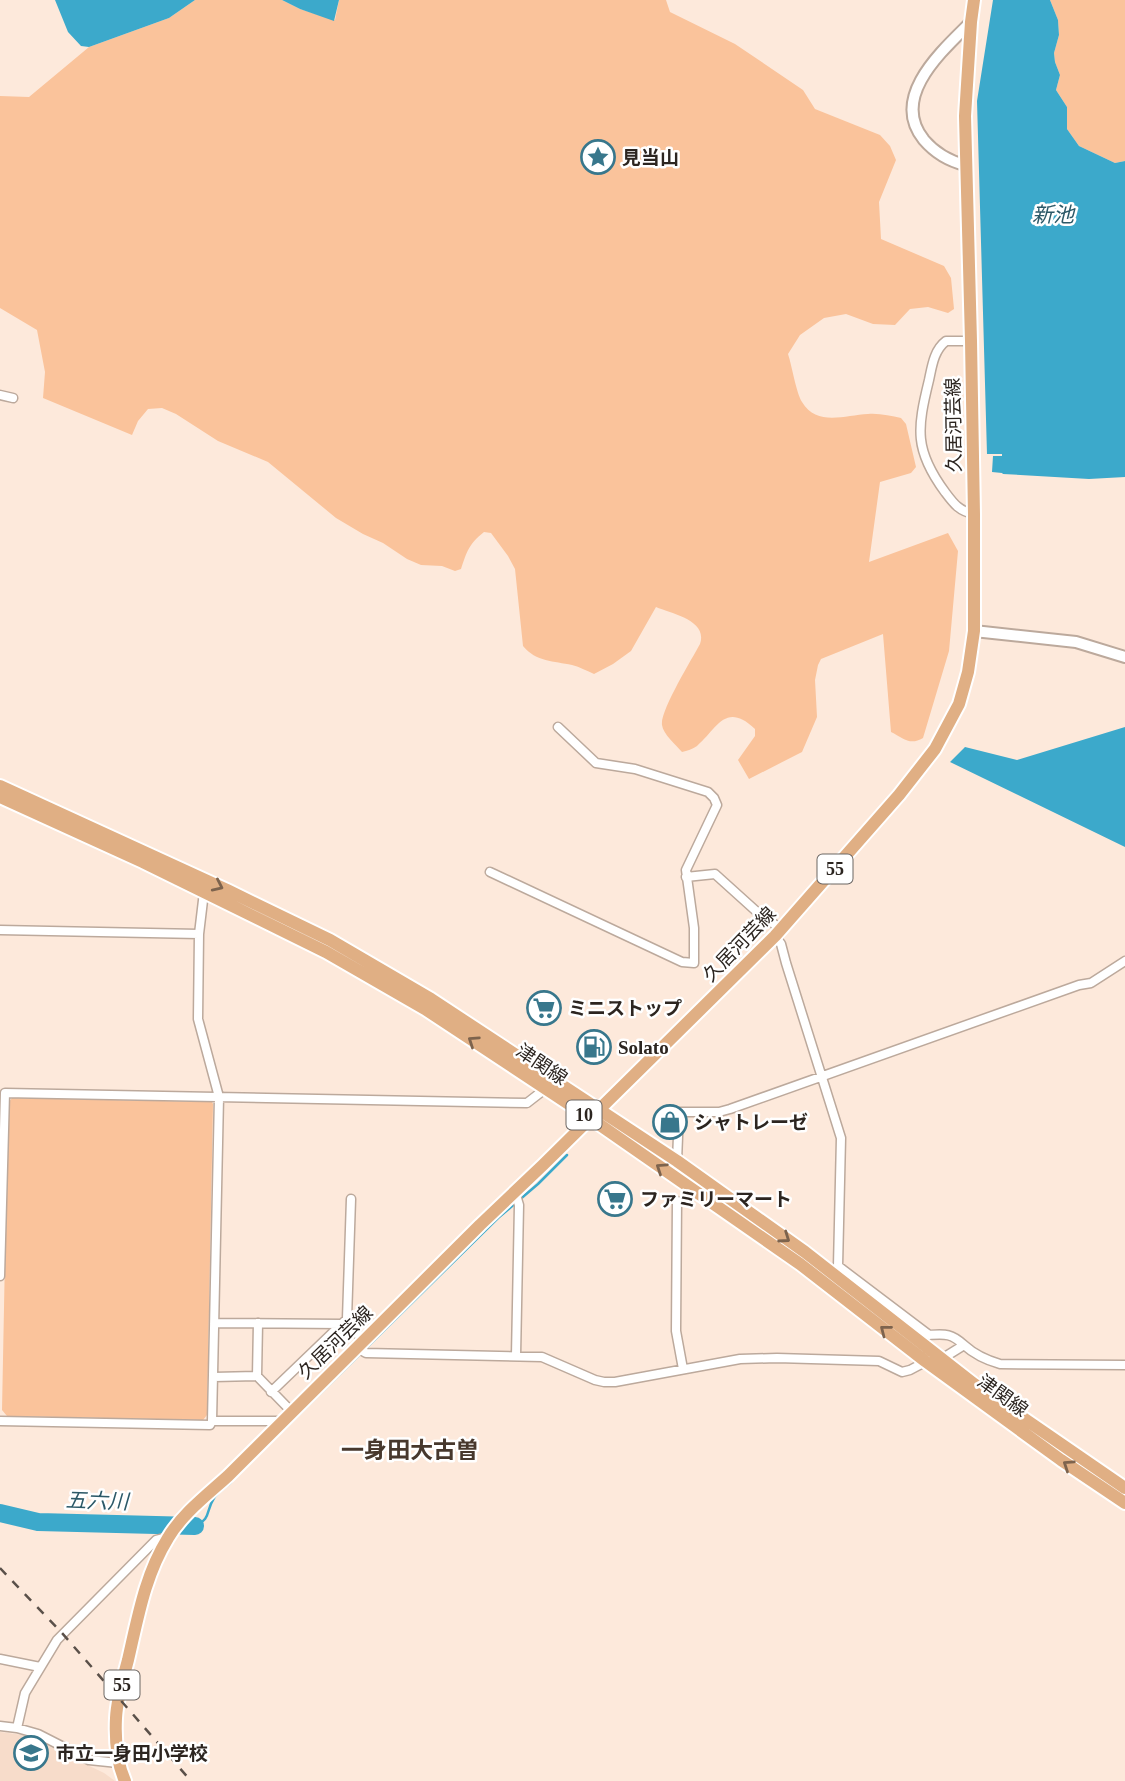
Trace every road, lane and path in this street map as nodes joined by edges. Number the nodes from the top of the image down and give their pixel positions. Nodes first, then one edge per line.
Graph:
1 (974, 0) edge
2 (971, 22) junction
3 (965, 165) junction
4 (971, 341) junction
5 (0, 395) edge
6 (13, 398) dead end
7 (974, 514) junction
8 (974, 631) junction
9 (1125, 657) edge
10 (558, 727) dead end
11 (0, 786) edge
12 (0, 797) edge
13 (490, 872) dead end
14 (686, 877) junction
15 (204, 892) junction
16 (0, 930) edge
17 (778, 933) junction
18 (199, 934) junction
19 (1125, 961) edge
20 (821, 1077) junction
21 (545, 1089) junction
22 (2, 1094) edge
23 (219, 1097) junction
24 (594, 1114) junction
25 (677, 1161) junction
26 (351, 1199) dead end
27 (517, 1199) junction
28 (677, 1202) dead end
29 (0, 1254) edge
30 (0, 1276) edge
31 (214, 1323) junction
32 (258, 1323) junction
33 (342, 1324) junction
34 (964, 1345) junction
35 (363, 1348) junction
36 (516, 1356) junction
37 (942, 1359) junction
38 (925, 1361) junction
39 (1125, 1365) edge
40 (683, 1369) junction
41 (257, 1376) junction
42 (214, 1377) junction
43 (271, 1392) junction
44 (287, 1417) junction
45 (0, 1421) edge
46 (212, 1421) junction
47 (1125, 1488) edge
48 (1125, 1503) edge
49 (169, 1536) junction
50 (136, 1560) junction
51 (152, 1570) junction
52 (0, 1658) edge
53 (40, 1667) junction
54 (0, 1726) edge
55 (17, 1728) junction
56 (118, 1763) junction
57 (125, 1781) edge

1 - 2 main road, 久居河芸線 / 55
2 - 3 main road, 久居河芸線 / 55
2 - 3 street
3 - 4 main road, 久居河芸線 / 55
4 - 7 main road, 久居河芸線 / 55
4 - 7 street
5 - 6 street
7 - 8 main road, 久居河芸線 / 55
8 - 9 street
8 - 17 main road, 久居河芸線 / 55
10 - 14 street
11 -> 24 main road, 津関線 / 10
12 - 15 main road, 津関線 / 10
13 - 14 street
14 - 17 street
15 - 18 street
21 -> 15 main road, 津関線 / 10
16 - 18 street
17 - 20 street
17 - 24 main road, 久居河芸線 / 55
18 - 23 street
19 - 20 street
20 - 25 street
20 - 34 street
21 - 23 street
21 - 24 main road, 津関線 / 10
22 - 23 street
22 - 29 street
23 - 31 street
24 - 25 main road, 津関線 / 10
24 - 27 main road, 久居河芸線 / 55
38 -> 24 main road, 津関線 / 10
25 -> 37 main road, 津関線 / 10
26 - 33 street
27 - 35 main road, 久居河芸線 / 55
27 - 36 street
28 - 40 street
29 - 30 street
31 - 32 street
31 - 42 street
32 - 33 street
32 - 41 street
33 - 35 street
33 - 43 street
34 - 37 street
34 - 39 street
35 - 36 street
35 - 44 main road, 久居河芸線 / 55
36 - 40 street
37 - 38 street
37 - 47 main road, 津関線 / 10
38 - 40 street
48 -> 38 main road, 津関線 / 10
41 - 42 street
41 - 43 street
42 - 46 street
43 - 44 street
44 - 46 street
44 - 49 main road, 久居河芸線 / 55
45 - 46 street
49 - 50 street
49 - 51 main road, 久居河芸線 / 55
50 - 51 street
50 - 53 street
51 - 56 main road, 久居河芸線 / 55
52 - 53 street
53 - 55 street
54 - 55 street
55 - 56 street
56 - 57 main road, 久居河芸線 / 55

